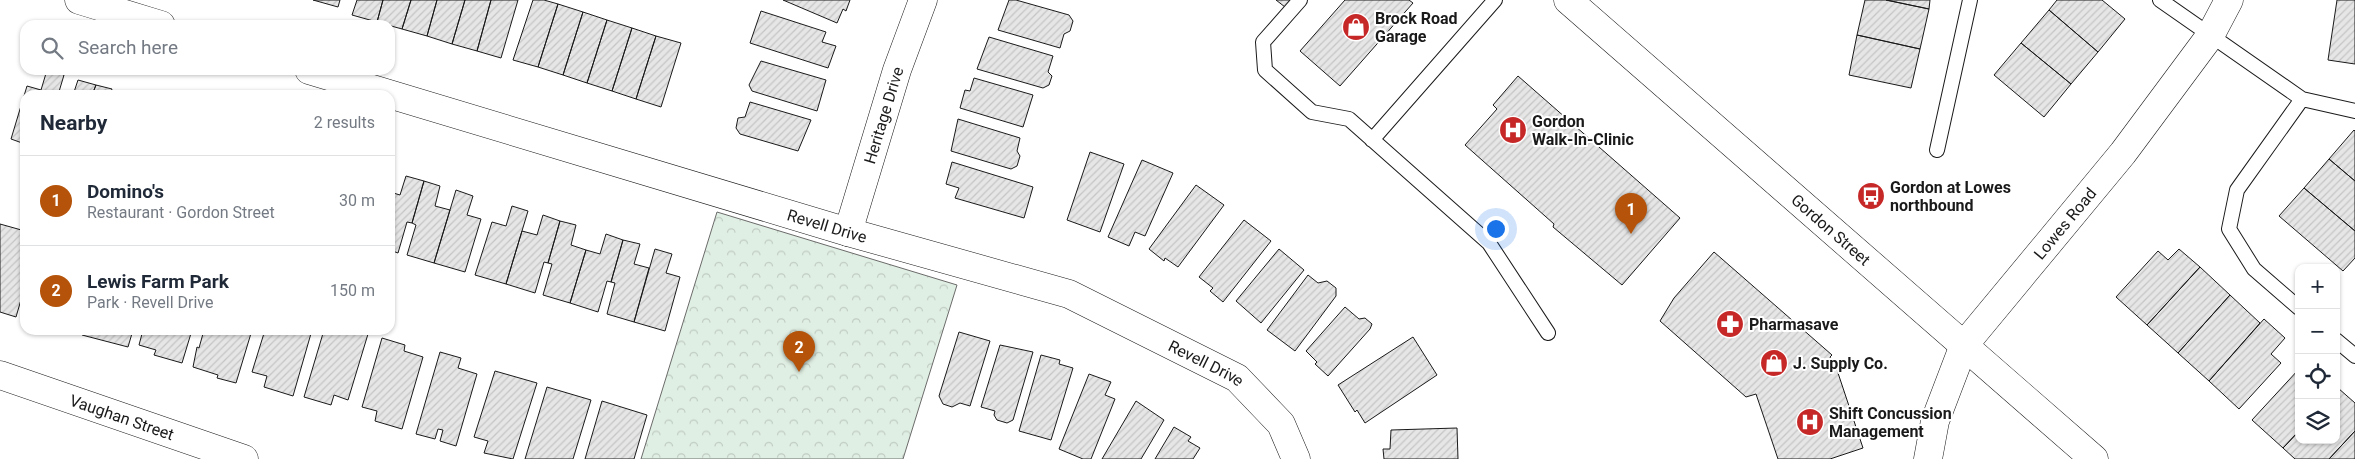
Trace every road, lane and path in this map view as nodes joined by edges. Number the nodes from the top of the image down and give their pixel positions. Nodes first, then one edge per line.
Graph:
1 (79, 0) edge
2 (923, 0) edge
3 (1300, 0) edge
4 (1496, 0) edge
5 (1970, 0) edge
6 (2160, 0) edge
7 (2229, 0) edge
8 (1570, 1) edge
9 (145, 20) edge
10 (2210, 36) junction
11 (326, 75) edge
12 (376, 90) edge
13 (395, 96) edge
14 (2302, 99) junction
15 (2355, 111) edge
16 (1372, 140) junction
17 (1937, 150) dead end
18 (848, 232) junction
19 (2295, 305) edge
20 (1548, 333) dead end
21 (2340, 343) edge
22 (1964, 345) junction
23 (2355, 356) edge
24 (0, 375) edge
25 (244, 459) edge
26 (1296, 459) edge
27 (1928, 459) edge
28 (2094, 459) edge

1 - 9 street
2 - 18 street, Heritage Drive
3 - 16 lane
4 - 16 lane
5 - 17 lane
6 - 10 lane
7 - 10 street, Lowes Road
8 - 22 street, Gordon Street
10 - 14 lane
10 - 22 street, Lowes Road
11 - 12 street, Revell Drive
13 - 18 street, Revell Drive
14 - 15 lane
14 - 19 lane
16 - 20 lane
18 - 26 street, Revell Drive
21 - 23 lane
22 - 27 street, Lowes Road
22 - 28 street, Gordon Street
24 - 25 street, Vaughan Street

